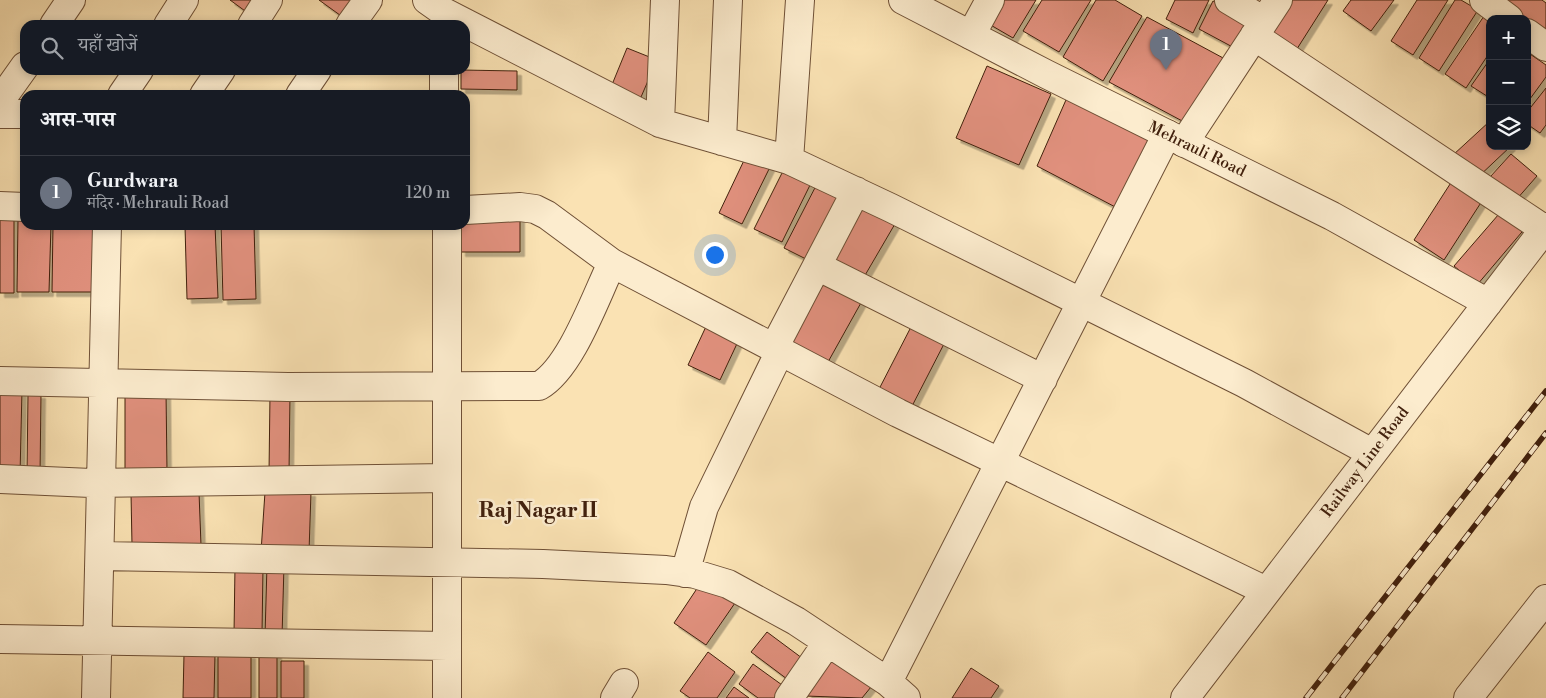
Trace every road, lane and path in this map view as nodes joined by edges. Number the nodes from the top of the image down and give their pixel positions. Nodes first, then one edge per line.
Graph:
1 (71, 0) edge
2 (268, 0) edge
3 (368, 0) edge
4 (665, 0) edge
5 (728, 0) edge
6 (800, 0) edge
7 (903, 0) edge
8 (990, 0) edge
9 (1228, 0) edge
10 (1484, 0) edge
11 (441, 9) edge
12 (1504, 15) edge
13 (1265, 19) edge
14 (57, 20) edge
15 (255, 20) edge
16 (354, 20) edge
17 (462, 20) edge
18 (470, 24) edge
19 (972, 35) junction
20 (1531, 36) edge
21 (1546, 47) edge
22 (20, 73) edge
23 (135, 75) edge
24 (218, 75) edge
25 (314, 75) edge
26 (444, 75) edge
27 (125, 90) edge
28 (207, 90) edge
29 (304, 90) edge
30 (444, 90) edge
31 (0, 101) edge
32 (0, 114) edge
33 (20, 114) edge
34 (660, 123) junction
35 (1176, 139) junction
36 (722, 141) junction
37 (789, 160) junction
38 (856, 191) junction
39 (0, 206) edge
40 (20, 207) edge
41 (470, 210) edge
42 (1545, 228) edge
43 (107, 230) edge
44 (447, 230) edge
45 (612, 263) junction
46 (817, 266) junction
47 (1082, 303) junction
48 (1488, 303) junction
49 (777, 350) junction
50 (1043, 379) junction
51 (0, 381) edge
52 (104, 383) junction
53 (447, 386) junction
54 (1372, 453) junction
55 (1000, 462) junction
56 (447, 478) junction
57 (0, 479) edge
58 (101, 482) junction
59 (100, 556) junction
60 (446, 563) junction
61 (685, 573) junction
62 (1266, 591) junction
63 (1546, 599) edge
64 (0, 639) edge
65 (98, 640) junction
66 (827, 643) junction
67 (447, 646) junction
68 (897, 690) edge
69 (96, 698) edge
70 (447, 698) edge
71 (789, 698) edge
72 (1184, 698) edge
73 (1468, 698) edge

1 - 14 street
2 - 15 street
3 - 16 street
4 - 34 street
5 - 36 street
6 - 37 street
7 - 19 street, Mehrauli Road
8 - 19 street
9 - 13 street
10 - 12 street
11 - 17 street
13 - 35 street
13 - 42 street
18 - 34 street
19 - 35 street, Mehrauli Road
20 - 21 street
22 - 31 street
23 - 27 street
24 - 28 street
25 - 29 street
26 - 30 street
32 - 33 street
34 - 36 street
35 - 47 street
35 - 48 street, Mehrauli Road
36 - 37 street
37 - 38 street
38 - 46 street
38 - 47 street
39 - 40 street
41 - 45 street
42 - 48 street, Railway Line Road
43 - 52 street
44 - 53 street
45 - 49 street
45 - 53 street
46 - 49 street
46 - 50 street
47 - 50 street
47 - 54 street
48 - 54 street, Railway Line Road
49 - 55 street
49 - 61 street
50 - 55 street
51 - 52 street
52 - 53 street
52 - 58 street
53 - 56 street
54 - 62 street, Railway Line Road
55 - 62 street
55 - 68 street
56 - 58 street
56 - 60 street
57 - 58 street
58 - 59 street
59 - 60 street
59 - 65 street
60 - 61 street
60 - 67 street
61 - 66 street
62 - 72 street, Railway Line Road
63 - 73 street
64 - 65 street
65 - 67 street
65 - 69 street
66 - 68 street
66 - 71 street
67 - 70 street

